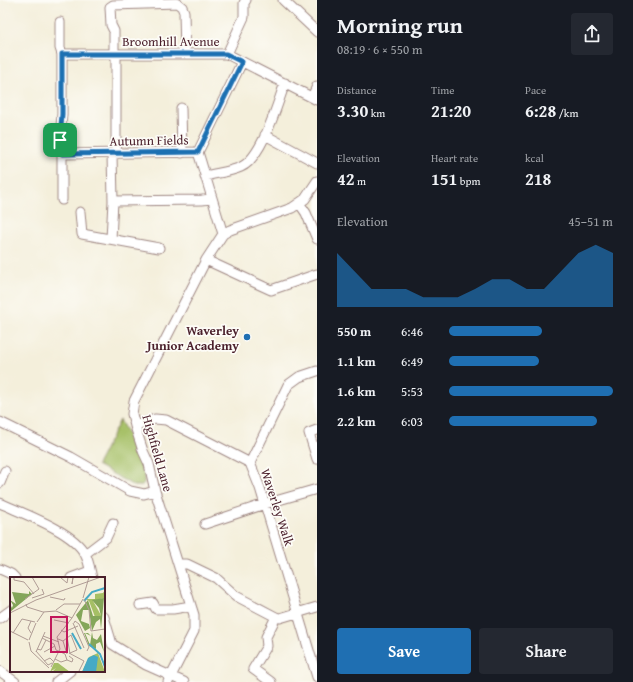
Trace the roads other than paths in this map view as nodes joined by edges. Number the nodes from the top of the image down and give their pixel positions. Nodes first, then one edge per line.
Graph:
1 (246, 0) edge
2 (283, 0) edge
3 (60, 22) dead end
4 (317, 32) edge
5 (62, 54) junction
6 (115, 54) junction
7 (185, 54) junction
8 (226, 54) junction
9 (242, 62) junction
10 (285, 84) junction
11 (317, 86) edge
12 (314, 98) edge
13 (181, 108) dead end
14 (266, 135) junction
15 (198, 152) junction
16 (182, 153) junction
17 (62, 154) junction
18 (114, 154) junction
19 (317, 163) edge
20 (205, 176) junction
21 (317, 181) edge
22 (211, 199) junction
23 (62, 200) dead end
24 (113, 201) junction
25 (299, 203) junction
26 (80, 212) dead end
27 (223, 234) junction
28 (111, 239) junction
29 (317, 239) edge
30 (159, 248) dead end
31 (206, 260) junction
32 (317, 274) edge
33 (317, 371) edge
34 (0, 422) edge
35 (135, 426) junction
36 (317, 430) edge
37 (317, 459) edge
38 (250, 463) junction
39 (5, 471) dead end
40 (0, 483) edge
41 (317, 489) edge
42 (155, 491) junction
43 (0, 503) edge
44 (265, 504) junction
45 (113, 523) dead end
46 (205, 524) dead end
47 (85, 554) junction
48 (179, 564) junction
49 (0, 569) edge
50 (91, 575) edge
51 (13, 577) edge
52 (78, 577) edge
53 (140, 605) dead end
54 (191, 606) junction
55 (317, 607) edge
56 (10, 611) edge
57 (298, 613) junction
58 (276, 617) junction
59 (0, 618) edge
60 (105, 624) edge
61 (108, 646) edge
62 (0, 672) edge
63 (69, 672) edge
64 (317, 677) edge
65 (170, 679) edge
66 (15, 682) edge
67 (57, 682) edge
68 (184, 682) edge
69 (271, 682) edge

1 - 8 street
2 - 4 street
3 - 5 street
5 - 6 street, Broomhill Avenue
5 - 17 street
6 - 7 street, Broomhill Avenue
6 - 7 street
6 - 18 street
7 - 8 street, Broomhill Avenue
8 - 9 street, Broomhill Avenue
9 - 10 street, Broomhill Avenue
9 - 15 street
10 - 12 street, Broomhill Avenue
10 - 14 street
11 - 12 street
13 - 16 street
14 - 19 street
14 - 20 street
15 - 16 street, Autumn Fields
15 - 20 street, Autumn Fields
16 - 18 street, Autumn Fields
17 - 18 street, Autumn Fields
17 - 23 street
18 - 24 street
20 - 22 street, Autumn Fields
21 - 25 street
22 - 24 street
22 - 27 street, Autumn Fields
24 - 28 street
25 - 27 street
25 - 29 street
26 - 28 street
27 - 31 street, Highfield Lane
28 - 30 street
31 - 32 street
31 - 35 street, Highfield Lane
33 - 38 street
34 - 42 street
35 - 38 street, Waverley Walk
35 - 42 street, Highfield Lane
36 - 37 street
38 - 44 street, Waverley Walk
39 - 40 street
41 - 44 street
42 - 48 street, Highfield Lane
43 - 47 street
44 - 46 street
44 - 57 street, Waverley Walk
45 - 47 street
47 - 50 street
48 - 54 street, Highfield Lane
48 - 58 street
49 - 51 street
50 - 52 street
53 - 54 street
54 - 65 street, Highfield Lane
55 - 57 street
56 - 59 street
57 - 58 street
57 - 64 street, Waverley Walk
58 - 69 street
60 - 61 street
61 - 65 street
62 - 66 street
63 - 67 street
65 - 68 street

